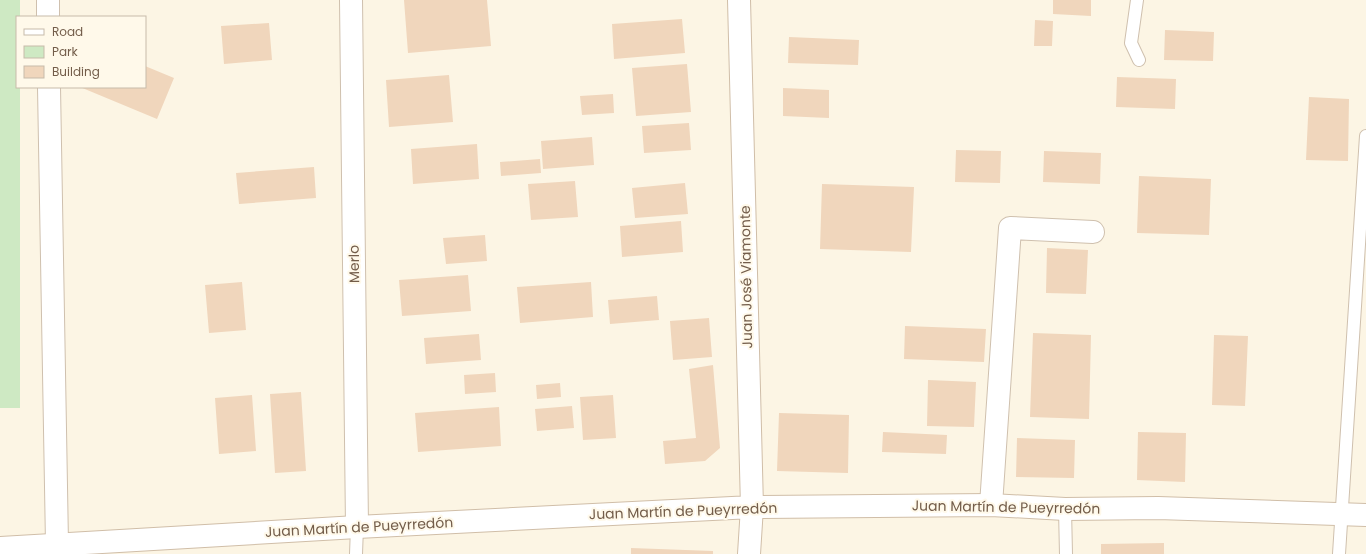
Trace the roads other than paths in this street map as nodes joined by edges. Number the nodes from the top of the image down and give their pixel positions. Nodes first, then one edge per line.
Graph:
1 (48, 0) edge
2 (351, 0) edge
3 (739, 0) edge
4 (1137, 0) edge
5 (48, 16) edge
6 (1139, 60) dead end
7 (50, 88) edge
8 (1366, 136) edge
9 (1093, 232) dead end
10 (991, 505) junction
11 (752, 507) junction
12 (1065, 509) junction
13 (1342, 515) junction
14 (1366, 515) edge
15 (357, 527) junction
16 (57, 544) junction
17 (0, 548) edge
18 (356, 554) edge
19 (749, 554) edge
20 (1066, 554) edge
21 (1340, 554) edge

1 - 5 main road
2 - 15 main road, Merlo
3 - 11 main road, Juan José Viamonte
4 - 6 lane
7 - 16 main road
8 - 13 lane
9 - 10 main road
10 - 11 main road, Juan Martín de Pueyrredón
10 - 12 main road, Juan Martín de Pueyrredón
11 - 15 main road, Juan Martín de Pueyrredón
11 - 19 main road, Juan José Viamonte
12 - 13 main road, Juan Martín de Pueyrredón
12 - 20 lane
13 - 14 main road, Juan Martín de Pueyrredón
13 - 21 lane
15 - 16 main road, Juan Martín de Pueyrredón
15 - 18 lane
16 - 17 main road, Juan Martín de Pueyrredón

